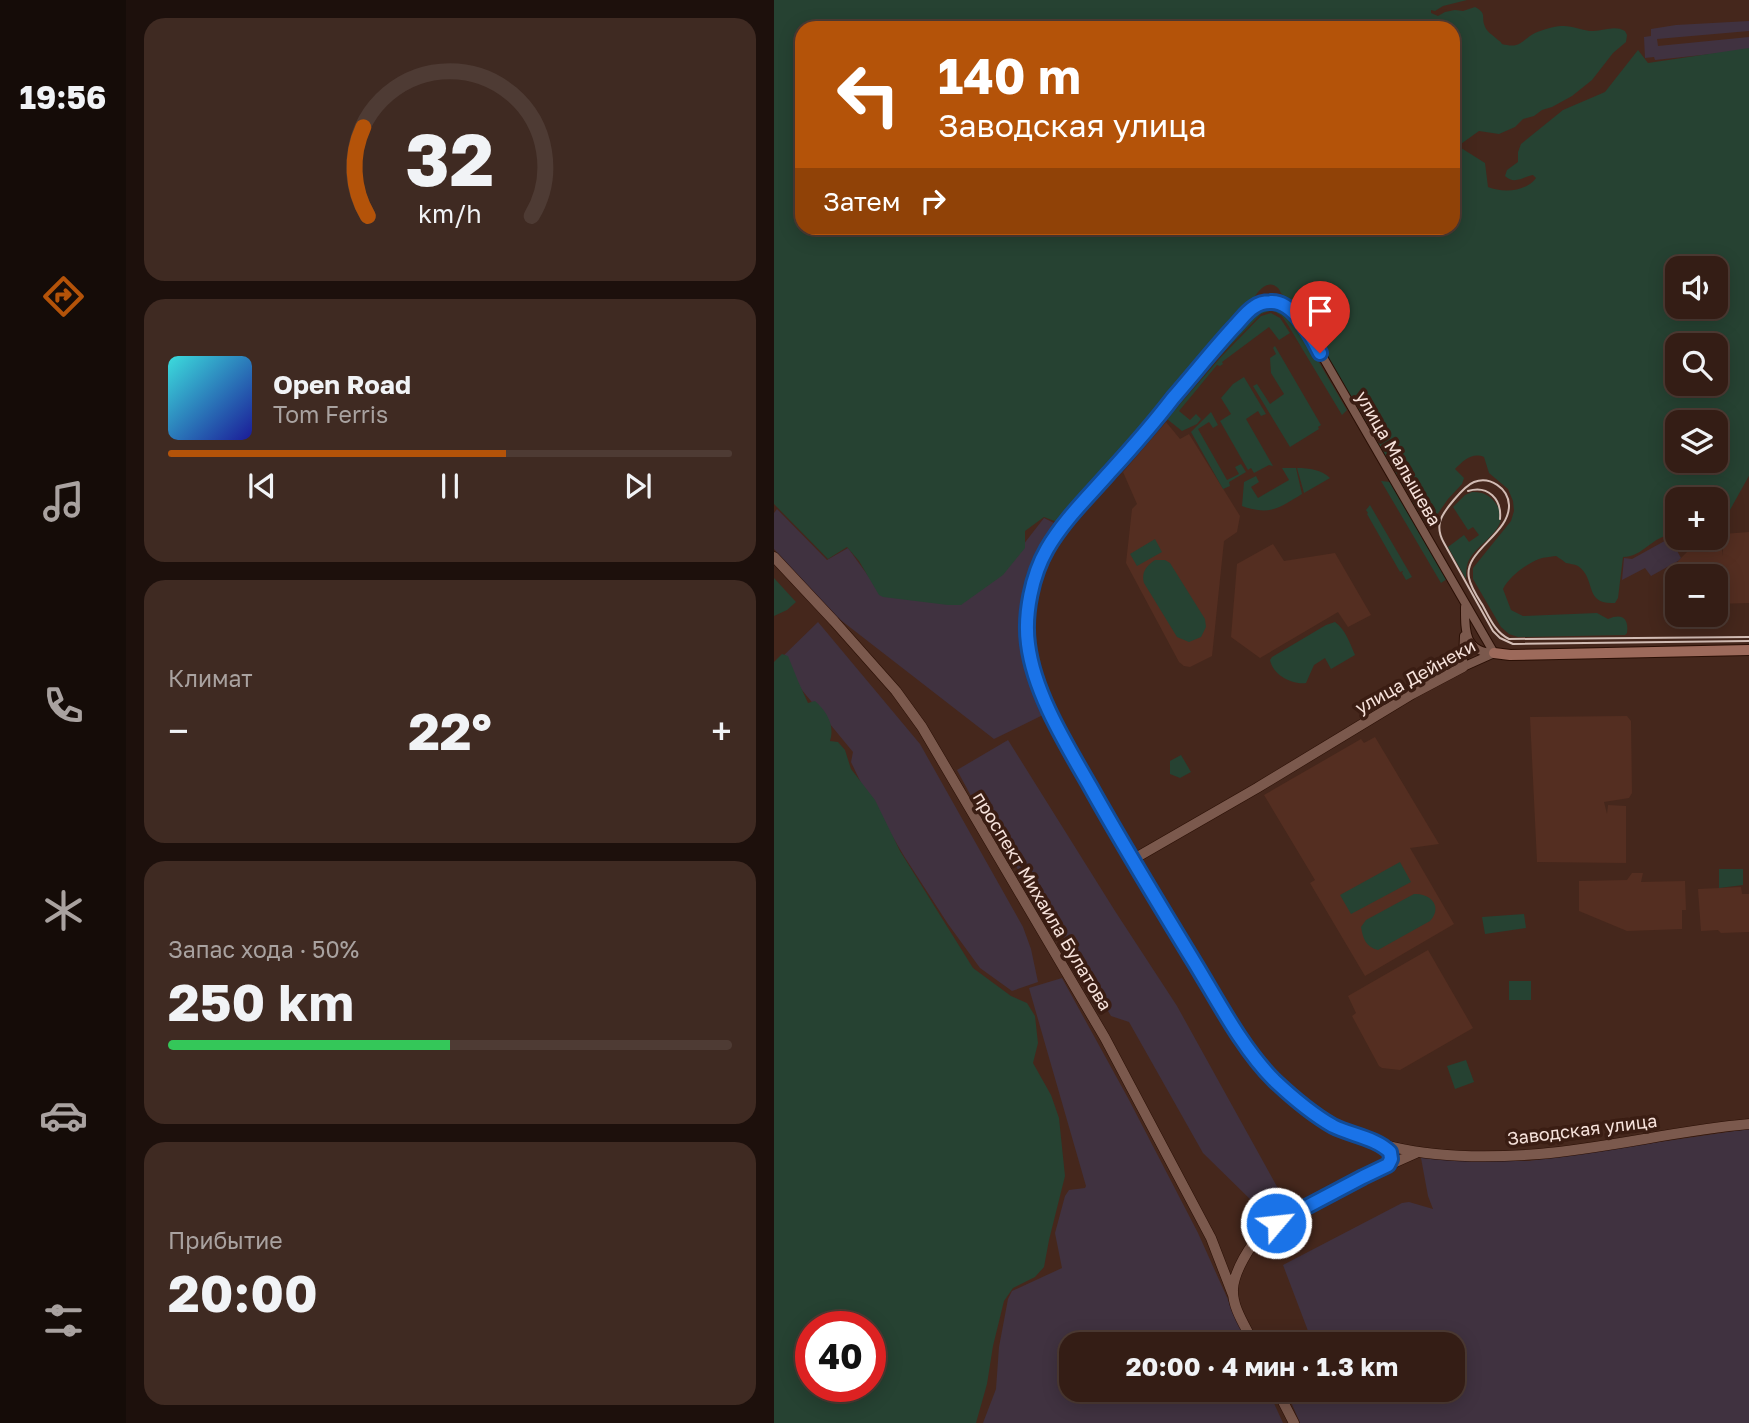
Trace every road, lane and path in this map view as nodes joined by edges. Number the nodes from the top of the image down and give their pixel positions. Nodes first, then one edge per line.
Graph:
1 (1275, 302) joint
2 (774, 557) edge
3 (1465, 604) junction
4 (1465, 626) junction
5 (1749, 650) edge
6 (1494, 653) junction
7 (1460, 668) junction
8 (1132, 860) junction
9 (1749, 1124) edge
10 (1383, 1145) junction
11 (1418, 1153) junction
12 (1388, 1165) junction
13 (1233, 1295) junction
14 (1248, 1332) edge
15 (1283, 1402) edge
16 (1294, 1423) edge

1 - 3 street, улица Малышева
1 - 8 street, Заводская улица
2 - 13 street, проспект Михаила Булатова
3 - 4 street, улица Малышева
3 - 6 street, улица Малышева
4 - 6 street
4 - 7 street, улица Малышева
5 - 6 main road, улица Дейнеки
6 - 7 street, улица Дейнеки
7 - 8 street, улица Дейнеки
8 - 10 street, Заводская улица
9 - 11 street, Заводская улица
10 - 11 street, Заводская улица
10 - 12 street
11 - 12 street, Заводская улица
12 - 13 street, Заводская улица
13 - 14 street, проспект Михаила Булатова
15 - 16 street

